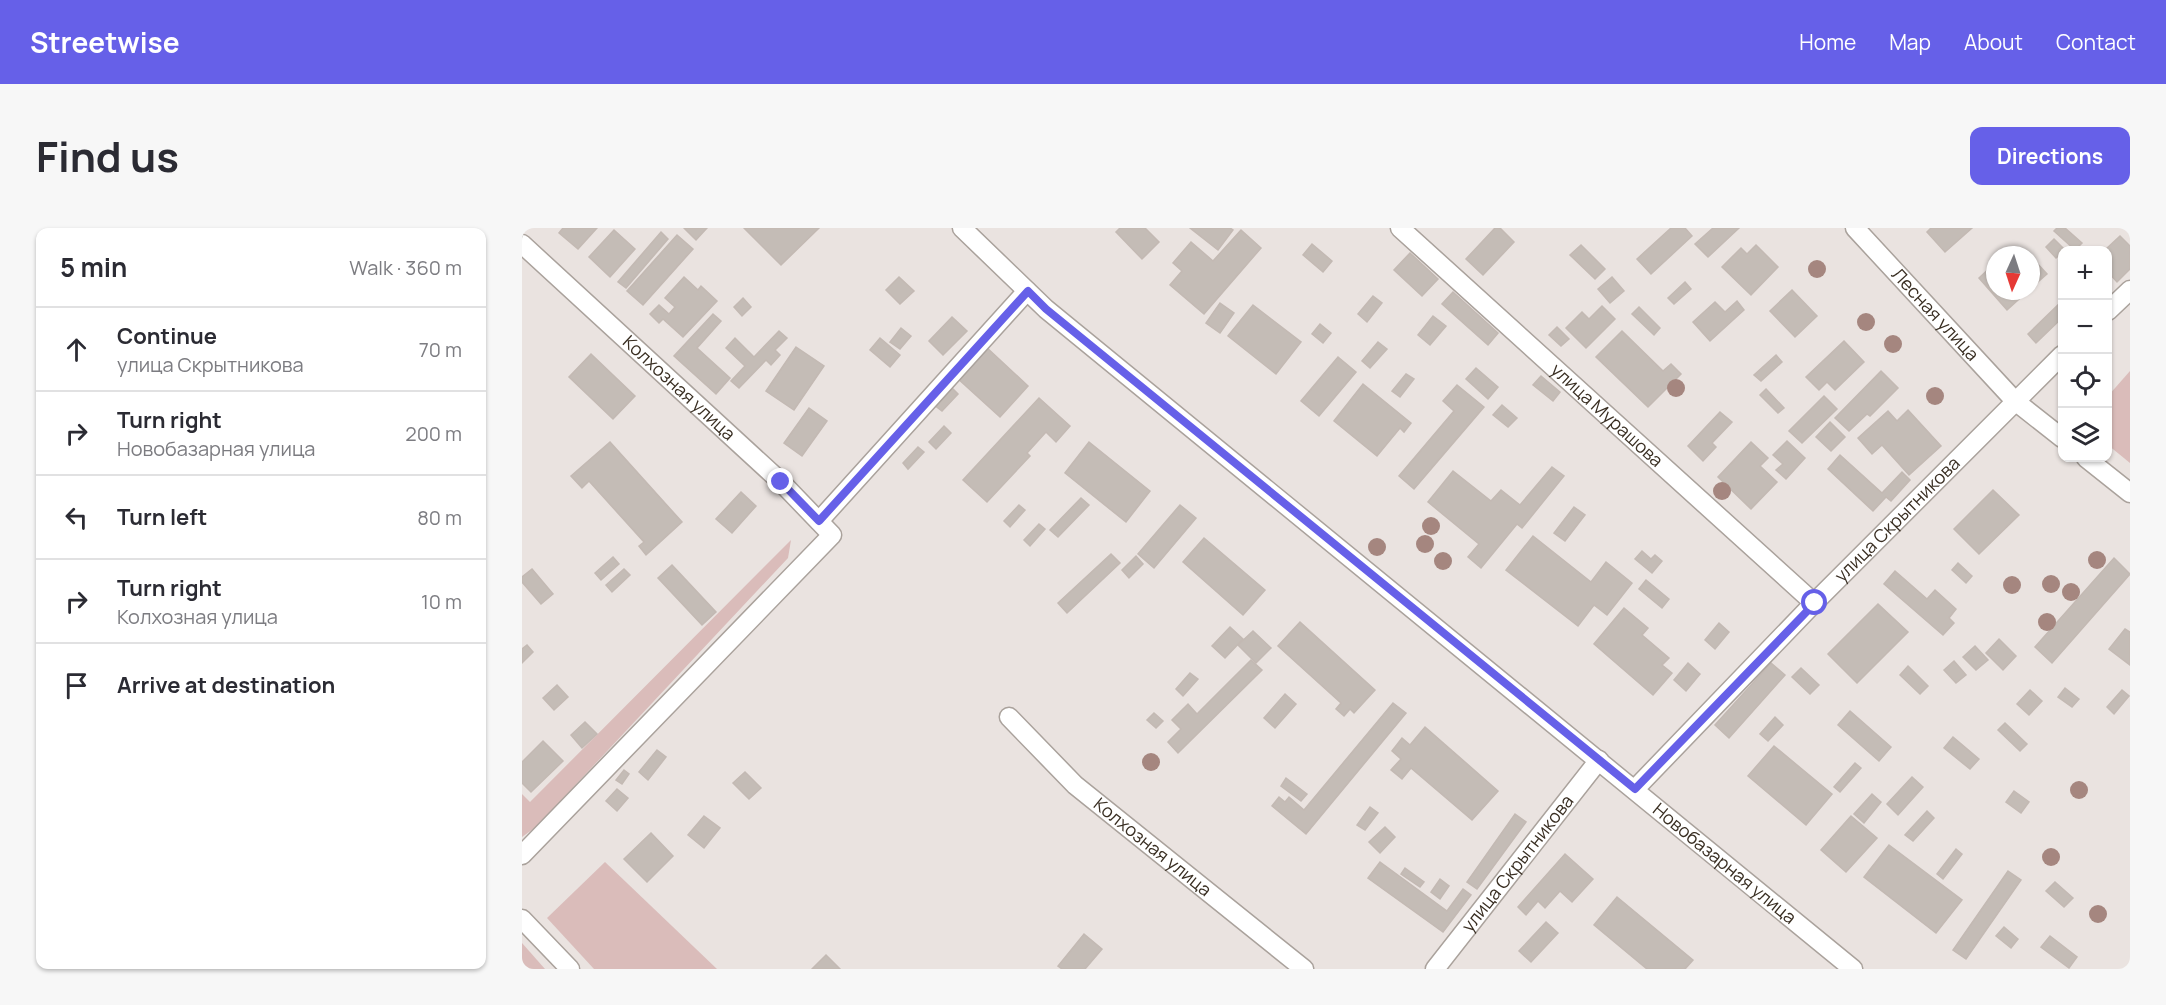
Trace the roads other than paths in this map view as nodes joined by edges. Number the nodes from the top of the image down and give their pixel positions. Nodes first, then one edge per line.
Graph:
1 (962, 228) edge
2 (1400, 228) edge
3 (1855, 228) edge
4 (522, 244) edge
5 (2130, 290) edge
6 (1028, 291) junction
7 (2112, 307) edge
8 (2058, 359) edge
9 (2015, 401) junction
10 (2058, 435) edge
11 (2091, 462) edge
12 (2130, 493) edge
13 (819, 521) junction
14 (1815, 603) junction
15 (1009, 717) dead end
16 (1599, 760) junction
17 (1635, 789) junction
18 (522, 855) edge
19 (522, 919) edge
20 (570, 969) edge
21 (1304, 969) edge
22 (1435, 969) edge
23 (1853, 969) edge

1 - 6 street, Новобазарная улица
2 - 14 street, улица Мурашова
3 - 9 street, Лесная улица
4 - 13 street, Колхозная улица
5 - 7 street
6 - 13 street
6 - 16 street, Новобазарная улица
8 - 9 street, улица Скрытникова
9 - 10 street, Лесная улица
9 - 14 street, улица Скрытникова
11 - 12 street
13 - 18 street, Колхозная улица
14 - 17 street, улица Скрытникова
15 - 21 street, Колхозная улица
16 - 17 street, Новобазарная улица
16 - 22 street, улица Скрытникова
17 - 23 street, Новобазарная улица
19 - 20 street

